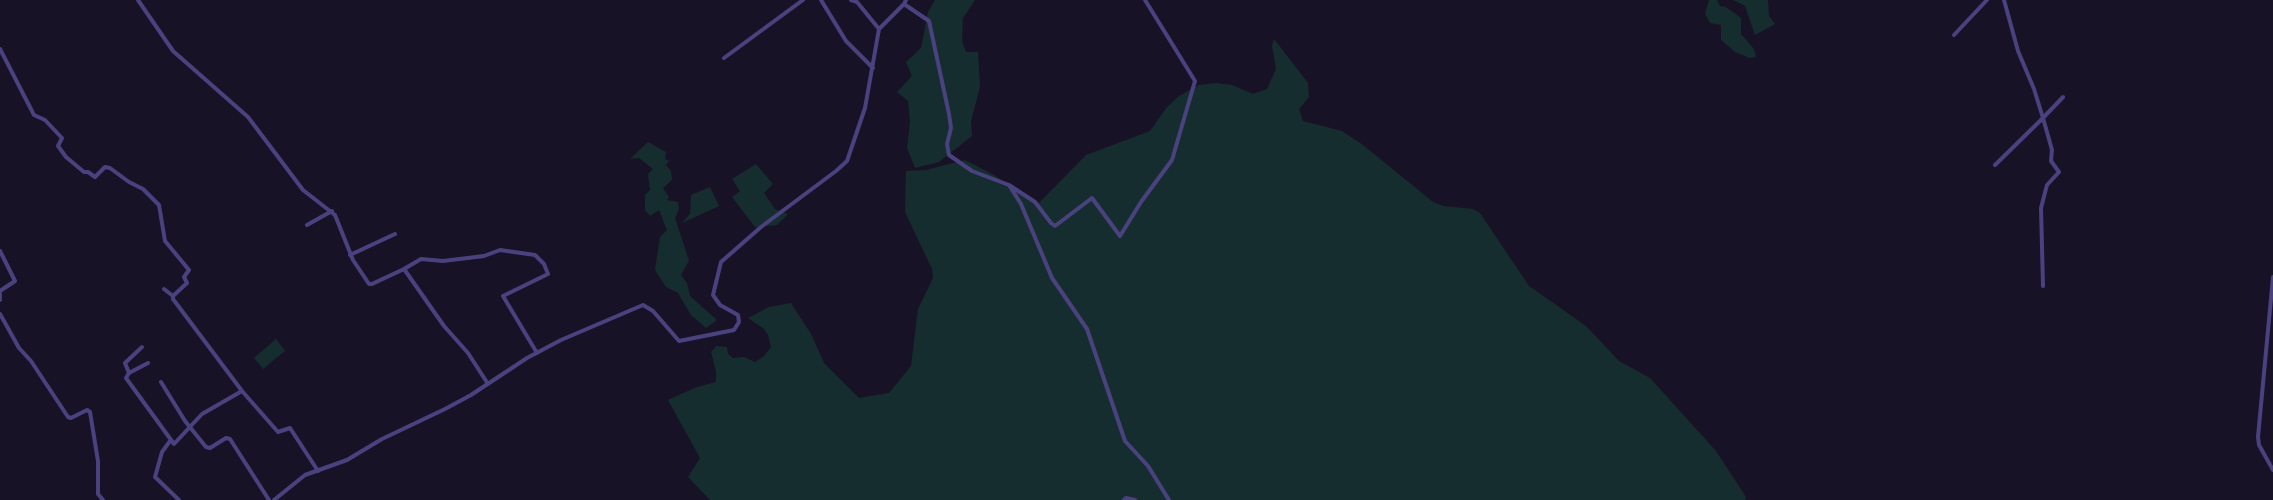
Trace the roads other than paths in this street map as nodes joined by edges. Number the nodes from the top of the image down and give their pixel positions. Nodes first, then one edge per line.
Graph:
1 (138, 0) edge
2 (803, 0) edge
3 (821, 0) edge
4 (851, 0) edge
5 (1145, 0) edge
6 (1987, 0) edge
7 (2004, 0) edge
8 (905, 2) edge
9 (879, 29) junction
10 (1954, 35) dead end
11 (0, 49) edge
12 (724, 58) dead end
13 (873, 68) junction
14 (2062, 97) dead end
15 (2043, 118) junction
16 (1995, 165) dead end
17 (1009, 185) junction
18 (332, 211) junction
19 (307, 225) dead end
20 (395, 234) dead end
21 (0, 251) edge
22 (350, 255) junction
23 (404, 269) junction
24 (2273, 277) edge
25 (2043, 286) dead end
26 (164, 289) dead end
27 (0, 292) edge
28 (173, 296) junction
29 (0, 300) edge
30 (0, 314) edge
31 (142, 347) dead end
32 (536, 353) junction
33 (148, 363) dead end
34 (130, 373) junction
35 (161, 382) dead end
36 (488, 384) junction
37 (242, 391) junction
38 (190, 427) junction
39 (170, 441) junction
40 (2273, 470) edge
41 (318, 471) junction
42 (103, 500) edge
43 (179, 500) edge
44 (269, 500) edge
45 (274, 500) edge
46 (1124, 500) edge
47 (1135, 500) edge
48 (1169, 500) edge

1 - 18 street
2 - 12 street
3 - 13 street
4 - 9 street
5 - 17 street
6 - 10 street
7 - 15 street
8 - 9 street
8 - 17 street
9 - 13 street
11 - 28 street
13 - 32 street
14 - 15 street
15 - 16 street
15 - 25 street
17 - 48 street
18 - 19 street
18 - 22 street
20 - 22 street
21 - 27 street
22 - 23 street
23 - 32 street
23 - 36 street
24 - 40 street
26 - 28 street
27 - 29 street
28 - 37 street
30 - 42 street
31 - 34 street
32 - 36 street
33 - 34 street
34 - 39 street
35 - 38 street
36 - 41 street
37 - 38 street
37 - 41 street
38 - 39 street
38 - 44 street
39 - 43 street
41 - 45 street
46 - 47 street

